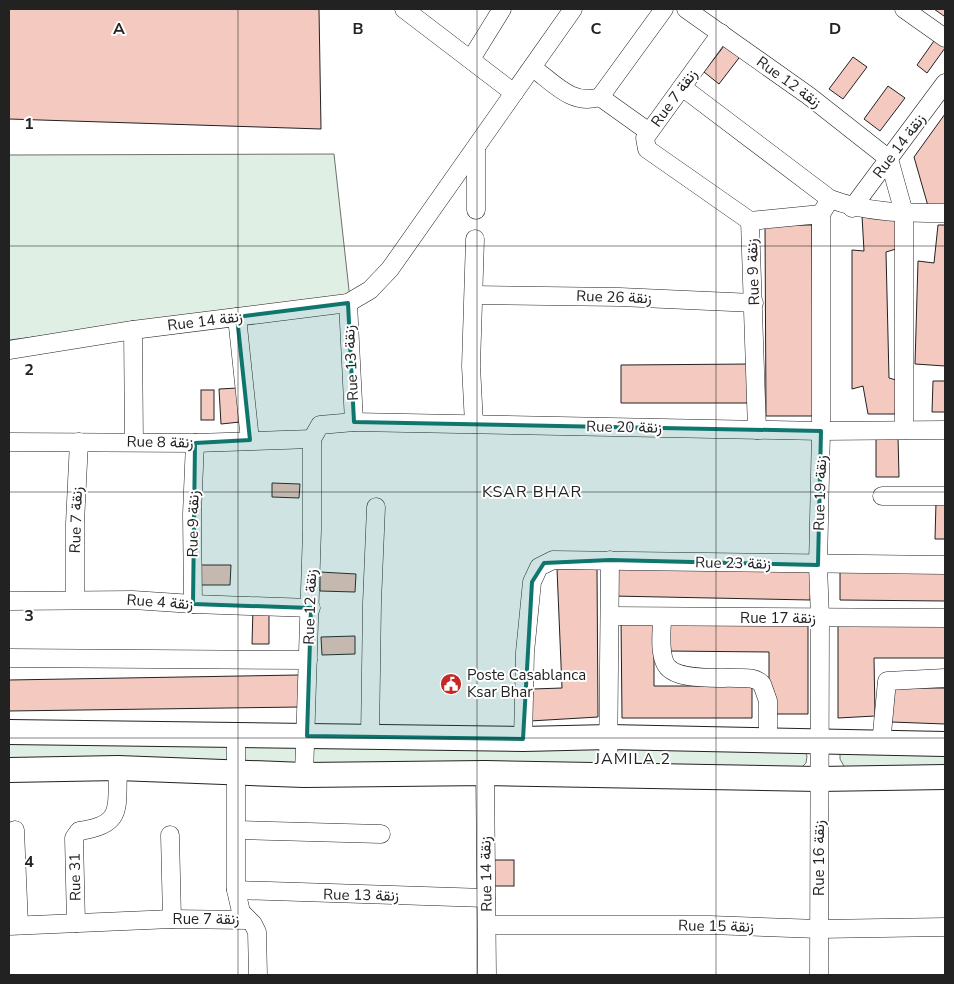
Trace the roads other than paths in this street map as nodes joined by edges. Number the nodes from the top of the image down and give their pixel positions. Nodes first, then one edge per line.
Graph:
1 (404, 9) edge
2 (502, 9) edge
3 (573, 9) edge
4 (664, 9) edge
5 (686, 9) edge
6 (904, 9) edge
7 (721, 33) junction
8 (945, 38) edge
9 (471, 59) junction
10 (532, 68) junction
11 (945, 83) edge
12 (682, 87) junction
13 (514, 93) junction
14 (600, 97) junction
15 (649, 132) junction
16 (476, 149) junction
17 (889, 159) junction
18 (662, 160) joint
19 (826, 207) junction
20 (852, 208) junction
21 (476, 210) dead end
22 (904, 213) junction
23 (945, 214) edge
24 (750, 221) junction
25 (475, 239) dead end
26 (474, 295) junction
27 (348, 303) junction
28 (754, 303) junction
29 (238, 317) junction
30 (133, 330) junction
31 (9, 350) edge
32 (354, 422) junction
33 (474, 424) junction
34 (757, 430) junction
35 (904, 430) junction
36 (945, 430) edge
37 (821, 431) junction
38 (312, 439) junction
39 (250, 440) junction
40 (9, 442) edge
41 (79, 442) junction
42 (134, 442) junction
43 (195, 443) junction
44 (882, 496) dead end
45 (945, 496) edge
46 (376, 507) dead end
47 (610, 560) junction
48 (818, 565) junction
49 (945, 565) edge
50 (75, 599) junction
51 (9, 601) edge
52 (193, 604) junction
53 (310, 608) junction
54 (610, 616) junction
55 (662, 617) junction
56 (820, 618) junction
57 (945, 618) edge
58 (9, 658) edge
59 (308, 660) junction
60 (945, 678) edge
61 (9, 732) edge
62 (236, 734) junction
63 (307, 736) junction
64 (610, 736) junction
65 (370, 737) junction
66 (523, 739) junction
67 (768, 741) junction
68 (819, 742) junction
69 (881, 744) junction
70 (945, 744) edge
71 (118, 768) junction
72 (9, 770) edge
73 (237, 773) junction
74 (485, 773) junction
75 (608, 774) junction
76 (304, 775) junction
77 (945, 777) edge
78 (818, 779) junction
79 (15, 830) dead end
80 (237, 830) junction
81 (381, 834) dead end
82 (170, 835) dead end
83 (236, 890) junction
84 (486, 898) junction
85 (172, 919) junction
86 (247, 920) junction
87 (76, 923) junction
88 (487, 925) junction
89 (14, 926) edge
90 (945, 927) edge
91 (819, 929) junction
92 (258, 975) edge
93 (487, 975) edge
94 (819, 975) edge

1 - 9 street
2 - 9 street
3 - 10 street, Rue 14 زنقة
4 - 14 street
5 - 7 street, Rue 12 زنقة
6 - 8 street
7 - 12 street, Rue 7 زنقة
7 - 17 street, Rue 12 زنقة
9 - 13 street
10 - 13 street, Rue 14 زنقة
10 - 14 street
11 - 17 street, Rue 14 زنقة
12 - 15 street, Rue 7 زنقة
12 - 19 street
13 - 16 street, Rue 14 زنقة
14 - 15 street
15 - 18 street, Rue 7 زنقة
16 - 21 street
16 - 27 street, Rue 14 زنقة
17 - 20 street, Rue 14 زنقة
17 - 22 street
18 - 24 street, Rue 9 زنقة
19 - 20 street
19 - 24 street
19 - 37 street, Rue 19 زنقة
20 - 22 street
22 - 23 street
22 - 35 street
24 - 28 street, Rue 9 زنقة
25 - 26 street
26 - 28 street, Rue 26 زنقة
26 - 33 street
27 - 29 street, Rue 14 زنقة
27 - 32 street, Rue 13 زنقة
28 - 34 street, Rue 9 زنقة
29 - 30 street, Rue 14 زنقة
29 - 39 street
30 - 31 street, Rue 14 زنقة
30 - 42 street
32 - 33 street, Rue 20 زنقة
32 - 38 street, Rue 20 زنقة
33 - 34 street, Rue 20 زنقة
34 - 37 street, Rue 20 زنقة
35 - 36 street, Rue 20 زنقة
35 - 37 street, Rue 20 زنقة
37 - 48 street, Rue 19 زنقة
38 - 39 street, Rue 8 زنقة
38 - 53 street, Rue 12 زنقة
39 - 43 street, Rue 8 زنقة
40 - 41 street, Rue 8 زنقة
41 - 42 street, Rue 8 زنقة
41 - 50 street, Rue 7 زنقة
42 - 43 street, Rue 8 زنقة
43 - 52 street, Rue 9 زنقة
44 - 45 street
46 - 65 street
47 - 48 street, Rue 23 زنقة
47 - 54 street
47 - 66 street, Rue 23 زنقة
48 - 49 street, Rue 23 زنقة
48 - 56 street, Rue 19 زنقة
50 - 51 street, Rue 4 زنقة
50 - 52 street, Rue 4 زنقة
52 - 53 street, Rue 4 زنقة
53 - 59 street, Rue 12 زنقة
54 - 55 street, Rue 17 زنقة
54 - 64 street
55 - 56 street, Rue 17 زنقة
55 - 67 street
56 - 57 street, Rue 17 زنقة
56 - 68 street, Rue 19 زنقة
58 - 59 street
59 - 63 street, Rue 12 زنقة
60 - 69 street
61 - 62 street
62 - 63 street
62 - 73 street, Rue 7 زنقة
63 - 65 street
63 - 76 street, Rue 12 زنقة
64 - 66 street
64 - 67 street
64 - 75 street
65 - 66 street
67 - 68 street
68 - 69 street
68 - 78 street, Rue 16 زنقة
69 - 70 street
71 - 72 street
71 - 73 street
71 - 87 street, Rue 31
73 - 76 street
73 - 80 street, Rue 7 زنقة
74 - 75 street
74 - 76 street
74 - 84 street, Rue 14 زنقة
75 - 78 street
77 - 78 street
78 - 91 street, Rue 16 زنقة
79 - 89 street
80 - 81 street
80 - 83 street, Rue 7 زنقة
82 - 85 street
83 - 84 street, Rue 13 زنقة
83 - 86 street, Rue 7 زنقة
84 - 88 street, Rue 14 زنقة
85 - 86 street, Rue 7 زنقة
85 - 87 street, Rue 7 زنقة
86 - 92 street
87 - 89 street, Rue 7 زنقة
88 - 91 street, Rue 15 زنقة
88 - 93 street, Rue 14 زنقة
90 - 91 street, Rue 15 زنقة
91 - 94 street, Rue 16 زنقة

